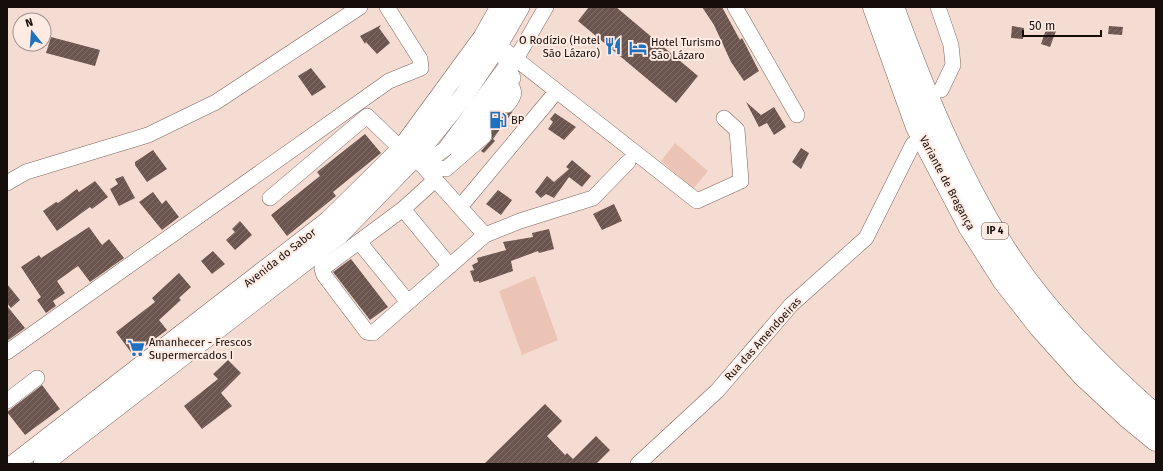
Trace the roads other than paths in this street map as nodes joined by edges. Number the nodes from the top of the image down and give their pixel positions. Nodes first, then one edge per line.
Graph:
1 (360, 7) edge
2 (387, 7) edge
3 (500, 7) edge
4 (520, 7) edge
5 (546, 7) edge
6 (735, 7) edge
7 (862, 7) edge
8 (874, 7) edge
9 (892, 7) edge
10 (903, 7) edge
11 (938, 7) edge
12 (498, 44) junction
13 (511, 62) junction
14 (933, 92) junction
15 (551, 98) dead end
16 (797, 115) dead end
17 (724, 118) dead end
18 (915, 135) junction
19 (412, 158) junction
20 (628, 162) dead end
21 (436, 180) junction
22 (7, 183) edge
23 (270, 198) dead end
24 (460, 208) junction
25 (403, 209) junction
26 (485, 235) junction
27 (360, 243) junction
28 (450, 266) junction
29 (408, 302) junction
30 (7, 352) edge
31 (38, 378) dead end
32 (7, 401) edge
33 (1156, 416) edge
34 (1156, 440) edge
35 (14, 464) edge
36 (43, 464) edge
37 (638, 464) edge

1 - 22 street
2 - 30 street
3 - 19 main road, Avenida do Sabor
4 - 12 main road, Avenida do Sabor
5 - 13 street
6 - 16 street
7 - 18 highway
8 - 18 highway, Variante de Bragança / IP 4
9 - 14 highway, Variante de Bragança / IP 4
10 - 14 highway
11 - 14 street
12 - 13 street
12 - 19 main road, Avenida do Sabor
13 - 17 street
13 - 19 street
13 - 19 street
14 - 33 highway, Variante de Bragança / IP 4
15 - 24 street
18 - 34 highway, Variante de Bragança / IP 4
18 - 37 street, Rua das Amendoeiras
19 - 21 street
19 - 23 street
19 - 35 main road, Avenida do Sabor
19 - 36 main road, Avenida do Sabor
20 - 26 street
21 - 24 street
21 - 25 street
24 - 26 street
25 - 27 street
25 - 28 street
26 - 28 street
27 - 29 street
27 - 29 street
28 - 29 street
31 - 32 street

